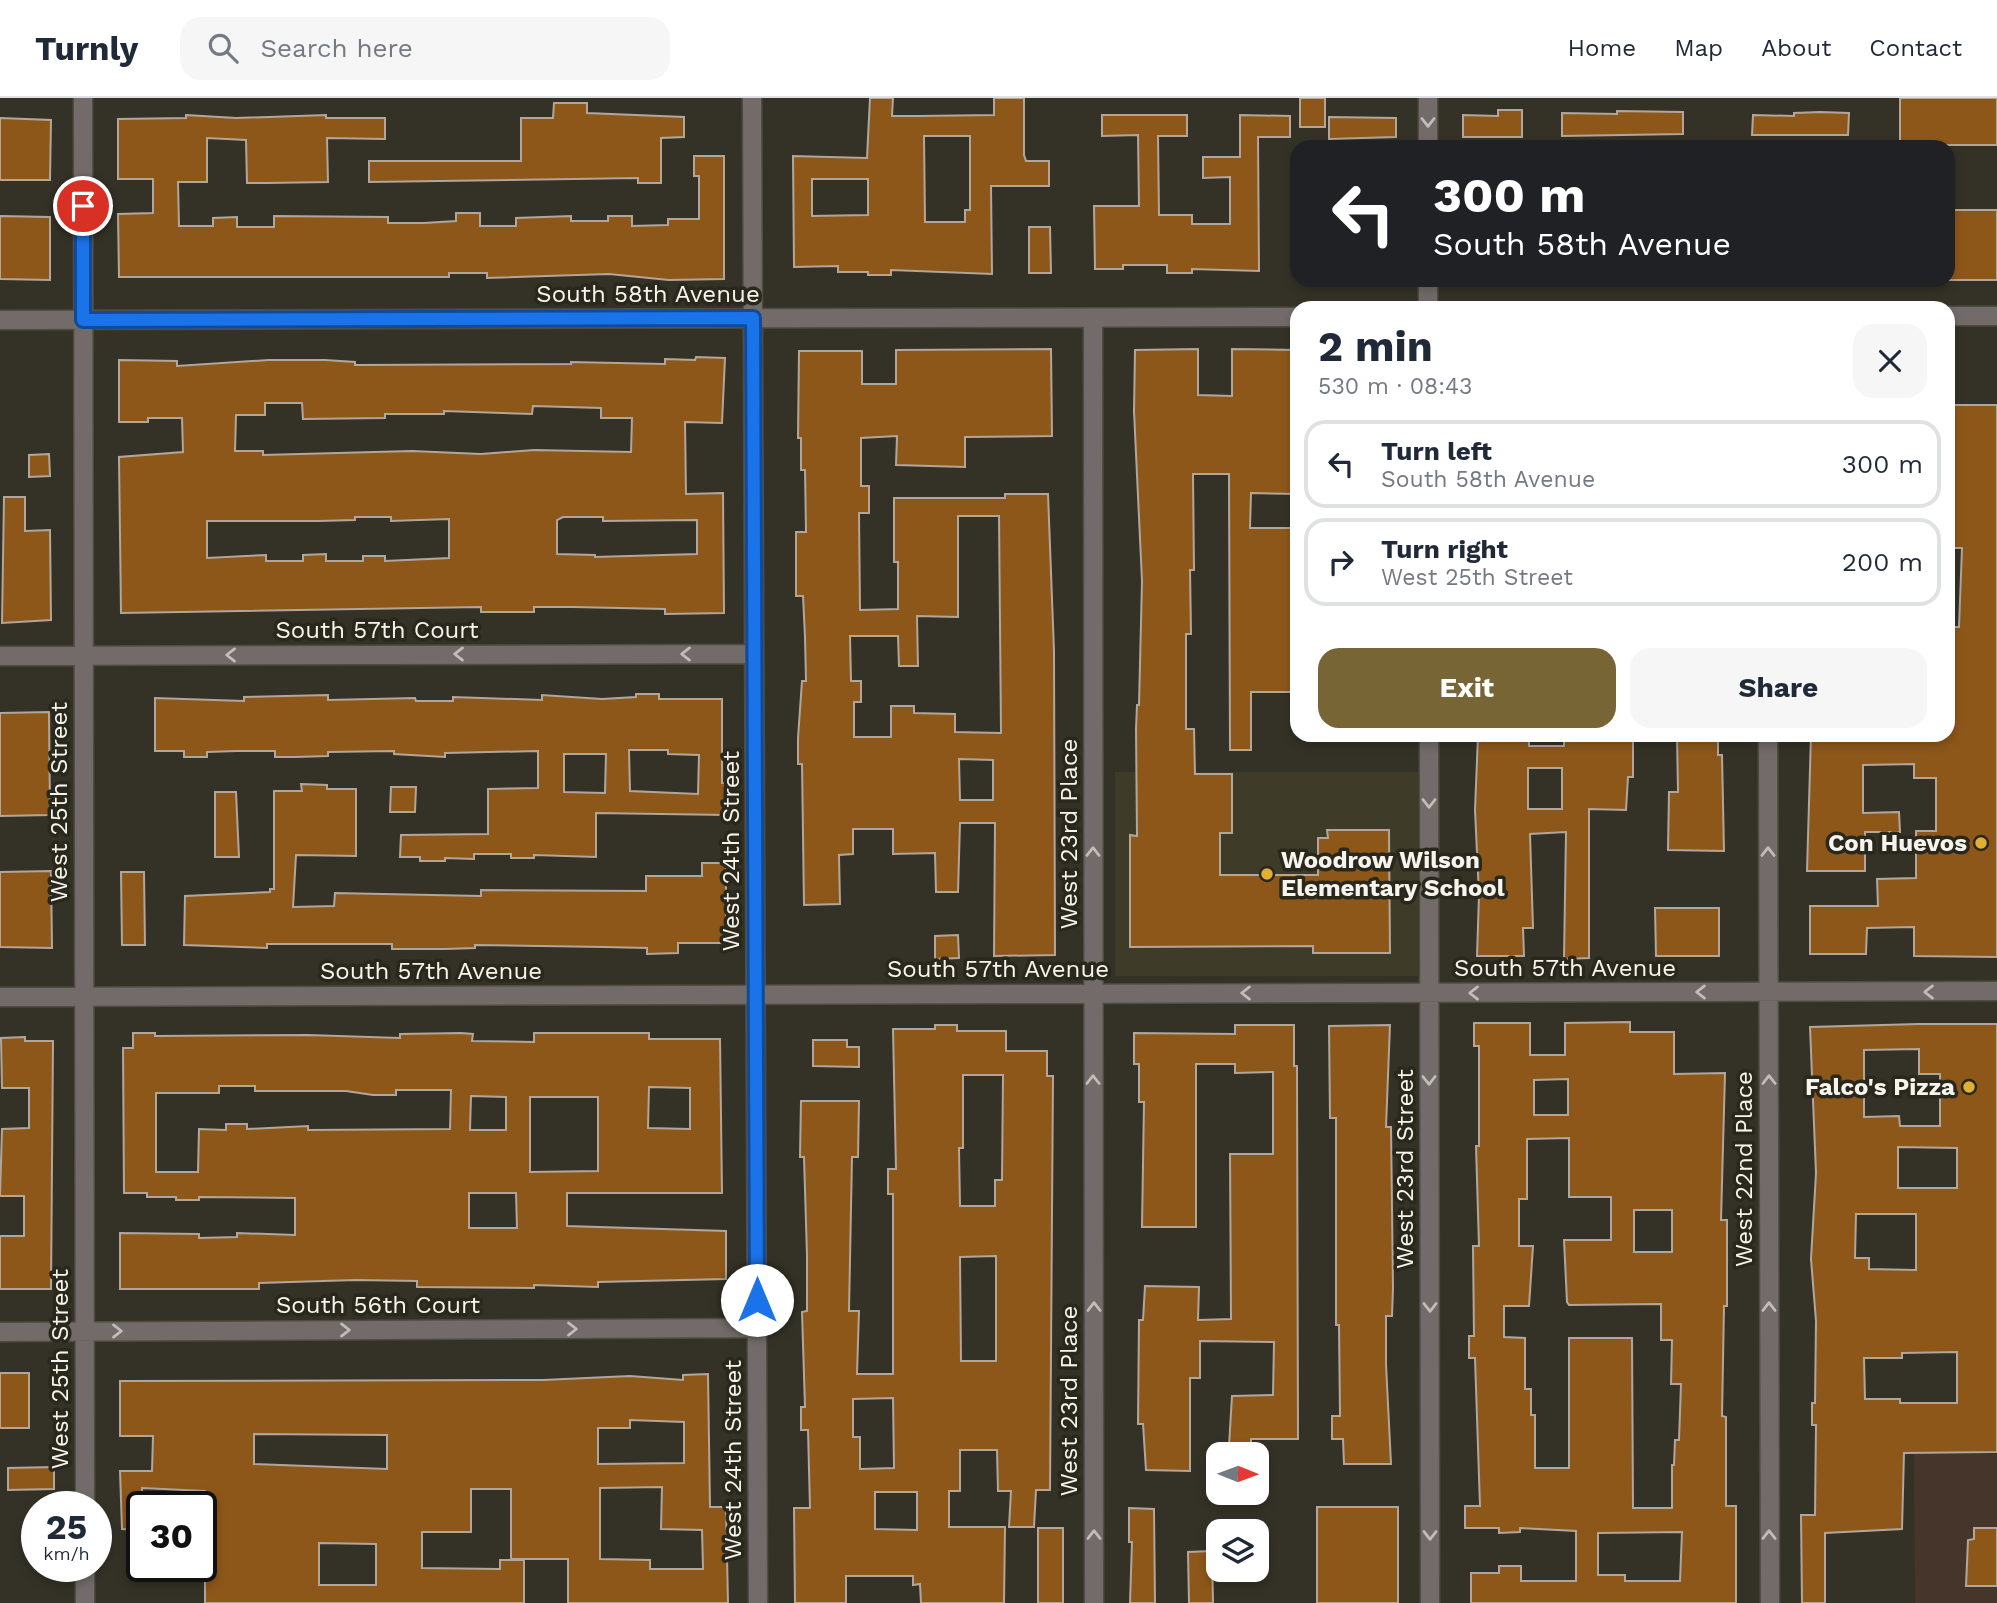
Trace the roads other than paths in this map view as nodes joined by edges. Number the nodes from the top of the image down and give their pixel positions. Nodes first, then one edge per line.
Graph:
1 (83, 98) edge
2 (752, 98) edge
3 (1428, 98) edge
4 (1428, 140) edge
5 (1955, 316) edge
6 (1997, 316) edge
7 (1290, 317) edge
8 (753, 318) junction
9 (1093, 318) junction
10 (0, 320) edge
11 (83, 320) junction
12 (754, 654) junction
13 (83, 655) junction
14 (0, 656) edge
15 (1429, 742) edge
16 (1768, 742) edge
17 (1997, 991) edge
18 (1768, 992) junction
19 (1429, 993) junction
20 (1093, 994) junction
21 (756, 995) junction
22 (84, 996) junction
23 (0, 997) edge
24 (757, 1328) junction
25 (85, 1331) junction
26 (0, 1332) edge
27 (85, 1491) edge
28 (85, 1582) edge
29 (85, 1603) edge
30 (758, 1603) edge
31 (1094, 1603) edge
32 (1430, 1603) edge
33 (1770, 1603) edge

1 - 11 street, West 25th Street
2 - 8 street, West 24th Street
3 -> 4 street
5 - 6 street
7 - 9 street, South 58th Avenue
8 - 9 street, South 58th Avenue
8 - 11 street, South 58th Avenue
8 - 12 street, West 24th Street
20 -> 9 street, West 23rd Place
10 - 11 street, South 58th Avenue
11 - 13 street, West 25th Street
12 -> 13 street, South 57th Court
12 - 21 street, West 24th Street
13 - 14 street, South 57th Court
13 - 22 street, West 25th Street
15 -> 19 street, West 23rd Street
18 -> 16 street, West 22nd Place
17 -> 18 street, South 57th Avenue
18 -> 19 street, South 57th Avenue
33 -> 18 street, West 22nd Place
19 -> 20 street, South 57th Avenue
19 -> 32 street, West 23rd Street
20 - 21 street, South 57th Avenue
31 -> 20 street, West 23rd Place
21 - 22 street, South 57th Avenue
21 - 24 street, West 24th Street
22 - 23 street, South 57th Avenue
22 - 25 street, West 25th Street
25 -> 24 street, South 56th Court
24 - 30 street, West 24th Street
25 - 26 street, South 56th Court
25 - 27 street, West 25th Street
28 - 29 street

